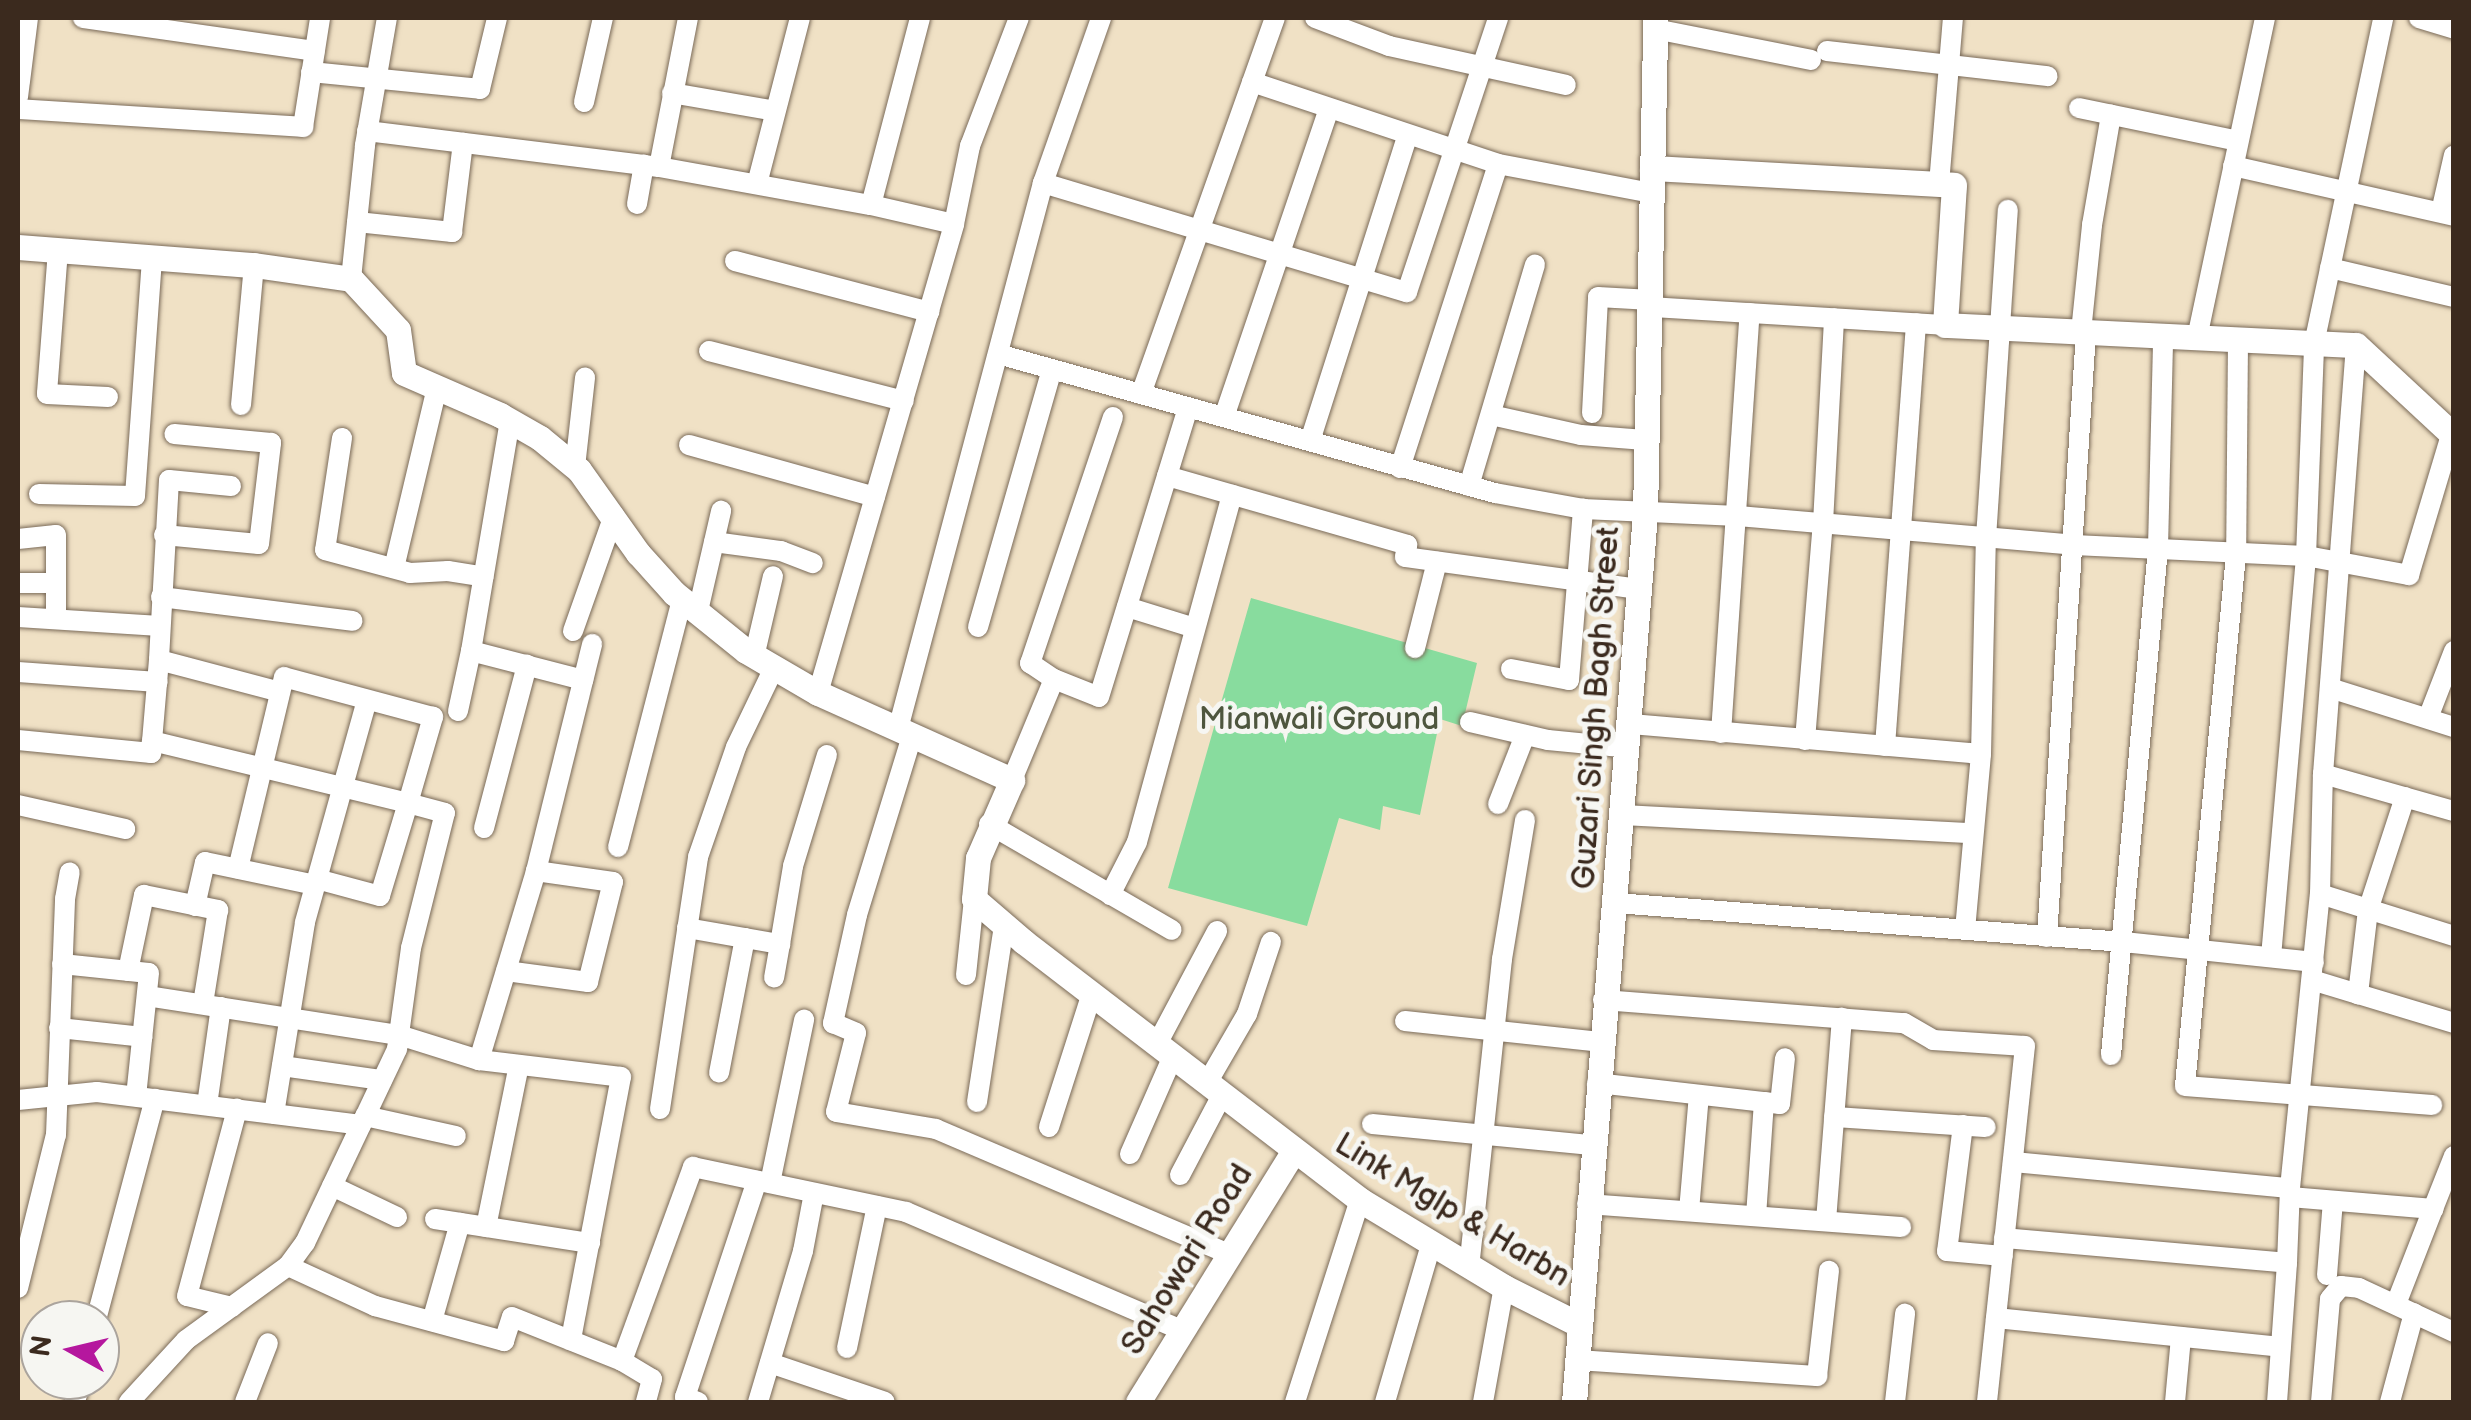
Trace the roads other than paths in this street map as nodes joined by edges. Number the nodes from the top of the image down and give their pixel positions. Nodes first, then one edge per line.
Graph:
1 (28, 18) edge
2 (83, 18) edge
3 (320, 18) edge
4 (387, 18) edge
5 (497, 18) edge
6 (603, 18) edge
7 (688, 18) edge
8 (800, 18) edge
9 (920, 18) edge
10 (1019, 18) edge
11 (1101, 18) edge
12 (1275, 18) edge
13 (1315, 18) edge
14 (1498, 18) edge
15 (1953, 18) edge
16 (2266, 18) edge
17 (2382, 18) edge
18 (2419, 18) edge
19 (110, 19) edge
20 (1655, 23) edge
21 (2454, 30) edge
22 (313, 61) junction
23 (1948, 65) junction
24 (1480, 68) junction
25 (2048, 76) dead end
26 (374, 79) junction
27 (1252, 82) junction
28 (1566, 85) dead end
29 (672, 94) junction
30 (18, 97) edge
31 (584, 102) dead end
32 (2078, 108) dead end
33 (18, 109) edge
34 (770, 110) dead end
35 (1328, 111) junction
36 (2111, 115) junction
37 (367, 131) junction
38 (1407, 137) junction
39 (2238, 141) junction
40 (463, 143) junction
41 (1452, 151) junction
42 (2454, 155) edge
43 (1498, 164) junction
44 (651, 166) junction
45 (2233, 166) junction
46 (1652, 180) junction
47 (1043, 183) junction
48 (757, 184) junction
49 (1938, 184) junction
50 (2346, 190) junction
51 (637, 204) dead end
52 (871, 204) junction
53 (2008, 210) dead end
54 (2447, 214) edge
55 (357, 222) junction
56 (954, 224) junction
57 (1201, 228) junction
58 (18, 247) edge
59 (58, 250) junction
60 (1281, 252) junction
61 (152, 258) junction
62 (735, 261) dead end
63 (1534, 264) dead end
64 (254, 265) junction
65 (2330, 268) junction
66 (351, 278) junction
67 (1362, 278) junction
68 (2454, 297) edge
69 (1650, 304) junction
70 (929, 312) junction
71 (1750, 314) junction
72 (1834, 318) junction
73 (1916, 324) junction
74 (1945, 325) junction
75 (1998, 328) junction
76 (2084, 333) junction
77 (2163, 337) junction
78 (2196, 338) junction
79 (2238, 340) junction
80 (2314, 344) junction
81 (2356, 345) junction
82 (710, 351) dead end
83 (998, 354) junction
84 (1052, 370) junction
85 (586, 378) dead end
86 (437, 388) junction
87 (1141, 394) junction
88 (108, 397) dead end
89 (904, 401) junction
90 (241, 406) dead end
91 (1188, 407) junction
92 (1592, 413) dead end
93 (1490, 414) junction
94 (1112, 417) dead end
95 (1224, 417) junction
96 (510, 421) junction
97 (174, 434) dead end
98 (2452, 436) edge
99 (342, 438) dead end
100 (1645, 440) junction
101 (1310, 441) junction
102 (689, 445) dead end
103 (575, 467) junction
104 (1400, 468) junction
105 (1167, 476) junction
106 (231, 486) dead end
107 (1470, 486) junction
108 (39, 494) dead end
109 (1232, 495) junction
110 (875, 498) junction
111 (1583, 508) junction
112 (721, 511) dead end
113 (1644, 514) junction
114 (614, 515) junction
115 (1738, 516) junction
116 (1823, 523) junction
117 (1901, 529) junction
118 (164, 535) junction
119 (1986, 538) junction
120 (18, 539) edge
121 (714, 542) junction
122 (2074, 545) junction
123 (2158, 548) junction
124 (2236, 555) junction
125 (2306, 556) junction
126 (2342, 560) junction
127 (1437, 562) junction
128 (814, 563) dead end
129 (394, 568) junction
130 (773, 576) dead end
131 (484, 577) junction
132 (18, 583) edge
133 (1577, 583) junction
134 (56, 584) junction
135 (1638, 589) junction
136 (161, 597) junction
137 (690, 605) junction
138 (1127, 607) junction
139 (18, 617) edge
140 (56, 619) junction
141 (353, 621) dead end
142 (160, 626) junction
143 (978, 627) dead end
144 (1196, 628) junction
145 (573, 631) dead end
146 (592, 644) dead end
147 (1415, 648) dead end
148 (471, 651) junction
149 (2454, 651) edge
150 (159, 660) junction
151 (763, 663) junction
152 (526, 665) junction
153 (1512, 669) dead end
154 (18, 672) edge
155 (1054, 679) junction
156 (583, 680) junction
157 (158, 682) junction
158 (2330, 688) junction
159 (280, 692) junction
160 (818, 693) junction
161 (367, 700) junction
162 (458, 711) dead end
163 (2428, 718) junction
164 (1470, 722) dead end
165 (2454, 727) edge
166 (905, 732) junction
167 (1721, 733) junction
168 (1525, 734) junction
169 (1630, 736) junction
170 (18, 740) edge
171 (1804, 740) junction
172 (152, 741) junction
173 (1885, 746) junction
174 (1981, 754) junction
175 (827, 755) dead end
176 (262, 768) junction
177 (2323, 774) junction
178 (1012, 780) junction
179 (342, 787) junction
180 (2405, 798) junction
181 (408, 803) junction
182 (1498, 804) dead end
183 (18, 805) edge
184 (2454, 811) edge
185 (1623, 815) junction
186 (1525, 820) dead end
187 (990, 824) junction
188 (484, 828) dead end
189 (125, 829) dead end
190 (1972, 833) junction
191 (618, 847) dead end
192 (238, 869) junction
193 (536, 871) junction
194 (70, 872) dead end
195 (316, 882) junction
196 (2320, 894) junction
197 (1110, 895) junction
198 (974, 898) junction
199 (1616, 903) junction
200 (194, 906) junction
201 (2368, 910) junction
202 (1004, 925) junction
203 (687, 928) junction
204 (1172, 930) dead end
205 (1965, 930) junction
206 (1217, 931) dead end
207 (2454, 936) edge
208 (2047, 937) junction
209 (745, 938) junction
210 (1271, 942) dead end
211 (2124, 942) junction
212 (780, 944) junction
213 (2199, 950) junction
214 (2271, 957) junction
215 (62, 964) junction
216 (128, 971) junction
217 (506, 971) junction
218 (2313, 971) junction
219 (966, 975) dead end
220 (774, 978) dead end
221 (2358, 994) junction
222 (147, 996) junction
223 (1091, 996) junction
224 (1603, 1000) junction
225 (212, 1006) junction
226 (290, 1018) junction
227 (1842, 1018) junction
228 (804, 1020) dead end
229 (1404, 1021) dead end
230 (2454, 1023) edge
231 (59, 1028) junction
232 (1496, 1030) junction
233 (398, 1035) junction
234 (142, 1037) junction
235 (1600, 1042) junction
236 (1165, 1050) junction
237 (2111, 1055) dead end
238 (1785, 1058) dead end
239 (479, 1060) junction
240 (519, 1064) junction
241 (282, 1066) junction
242 (719, 1073) dead end
243 (382, 1080) junction
244 (1596, 1084) junction
245 (1214, 1089) junction
246 (2298, 1094) junction
247 (1699, 1095) junction
248 (56, 1096) junction
249 (146, 1098) junction
250 (18, 1100) edge
251 (977, 1102) dead end
252 (1764, 1102) junction
253 (2432, 1104) dead end
254 (208, 1105) junction
255 (660, 1108) dead end
256 (236, 1109) junction
257 (274, 1114) junction
258 (1834, 1117) junction
259 (363, 1120) junction
260 (1372, 1124) dead end
261 (1963, 1125) junction
262 (1049, 1127) dead end
263 (1986, 1127) dead end
264 (1484, 1135) junction
265 (456, 1136) dead end
266 (1592, 1145) junction
267 (1293, 1152) junction
268 (1130, 1154) dead end
269 (2454, 1156) edge
270 (2013, 1162) junction
271 (1180, 1174) dead end
272 (764, 1182) junction
273 (332, 1186) junction
274 (814, 1192) junction
275 (2290, 1192) junction
276 (1360, 1200) junction
277 (2332, 1201) junction
278 (1587, 1204) junction
279 (877, 1206) junction
280 (2433, 1209) junction
281 (1689, 1212) junction
282 (1756, 1216) junction
283 (397, 1217) dead end
284 (434, 1220) dead end
285 (1826, 1222) junction
286 (460, 1223) junction
287 (486, 1227) junction
288 (1901, 1227) dead end
289 (590, 1243) junction
290 (1431, 1245) junction
291 (2004, 1247) junction
292 (1229, 1254) junction
293 (2287, 1263) junction
294 (288, 1266) junction
295 (1470, 1268) junction
296 (1829, 1271) dead end
297 (2327, 1275) dead end
298 (1504, 1287) junction
299 (18, 1288) edge
300 (101, 1300) edge
301 (232, 1307) junction
302 (2405, 1308) junction
303 (1905, 1314) dead end
304 (1996, 1318) junction
305 (432, 1322) junction
306 (1578, 1324) junction
307 (1182, 1330) junction
308 (2454, 1332) edge
309 (2181, 1337) junction
310 (571, 1340) junction
311 (268, 1343) dead end
312 (2281, 1347) junction
313 (847, 1348) dead end
314 (1576, 1360) junction
315 (622, 1361) junction
316 (770, 1362) junction
317 (129, 1402) edge
318 (246, 1402) edge
319 (646, 1402) edge
320 (698, 1402) edge
321 (758, 1402) edge
322 (885, 1402) edge
323 (1138, 1402) edge
324 (1295, 1402) edge
325 (1384, 1402) edge
326 (1484, 1402) edge
327 (1574, 1402) edge
328 (1896, 1402) edge
329 (1987, 1402) edge
330 (2176, 1402) edge
331 (2277, 1402) edge
332 (2321, 1402) edge
333 (2390, 1402) edge

1 - 30 street
2 - 19 street
3 - 22 street
4 - 26 street
5 - 26 street
6 - 31 street
7 - 29 street
8 - 48 street
9 - 52 street
10 - 56 street
11 - 47 street
12 - 27 street
13 - 24 street
14 - 24 street
15 - 23 street
16 - 39 street
17 - 50 street
18 - 21 street
19 - 22 street
20 - 23 street
20 - 46 street, Guzari Singh Bagh Street
22 - 26 street
22 - 33 street
23 - 25 street
23 - 49 street
24 - 28 street
24 - 41 street
26 - 37 street
27 - 35 street
27 - 57 street
29 - 34 street
29 - 44 street
32 - 36 street
35 - 38 street
35 - 60 street
36 - 39 street
36 - 76 street
37 - 40 street
37 - 55 street
38 - 41 street
38 - 67 street
39 - 45 street
40 - 44 street
40 - 55 street
41 - 43 street
41 - 67 street
42 - 54 street
43 - 46 street
43 - 104 street
44 - 48 street
44 - 51 street
45 - 50 street
45 - 78 street
46 - 49 street
46 - 69 street, Guzari Singh Bagh Street
47 - 57 street
47 - 83 street
48 - 52 street
49 - 74 street
50 - 54 street
50 - 65 street
52 - 56 street
53 - 75 street
55 - 66 street
56 - 70 street
57 - 60 street
57 - 87 street
58 - 59 street
59 - 61 street
59 - 88 street
60 - 67 street
60 - 95 street
61 - 64 street
61 - 108 street
62 - 70 street
63 - 93 street
64 - 66 street
64 - 90 street
65 - 68 street
65 - 80 street
66 - 86 street
67 - 101 street
69 - 71 street
69 - 92 street
69 - 100 street, Guzari Singh Bagh Street
70 - 89 street
71 - 72 street
71 - 115 street
72 - 73 street
72 - 116 street
73 - 74 street
73 - 117 street
74 - 75 street
75 - 76 street
75 - 119 street
76 - 77 street
76 - 122 street
77 - 78 street
77 - 123 street
78 - 79 street
79 - 80 street
79 - 124 street
80 - 81 street
80 - 125 street
81 - 98 street
81 - 126 street
82 - 89 street
83 - 84 street
83 - 166 street
84 - 87 street
84 - 143 street
85 - 103 street
86 - 96 street
86 - 129 street
87 - 91 street
89 - 110 street
91 - 95 street
91 - 105 street
93 - 100 street
93 - 107 street
94 - 155 street
95 - 101 street
96 - 103 street
96 - 131 street
97 - 118 street
98 - 126 street
99 - 129 street
100 - 113 street, Guzari Singh Bagh Street
101 - 104 street
102 - 110 street
103 - 114 street
104 - 107 street
105 - 109 street
105 - 138 street
106 - 118 street
107 - 111 street
109 - 127 street
109 - 144 street
110 - 160 street
111 - 113 street
111 - 133 street
112 - 121 street
113 - 115 street
113 - 135 street, Guzari Singh Bagh Street
114 - 137 street
114 - 145 street
115 - 116 street
115 - 167 street
116 - 117 street
116 - 171 street
117 - 119 street
117 - 173 street
118 - 136 street
119 - 122 street
119 - 174 street
120 - 134 street
121 - 128 street
121 - 137 street
122 - 123 street
122 - 208 street
123 - 124 street
123 - 211 street
124 - 125 street
124 - 213 street
125 - 126 street
125 - 214 street
126 - 158 street
127 - 133 street
127 - 147 street
129 - 131 street
130 - 151 street
131 - 148 street
132 - 134 street
133 - 135 street
133 - 153 street
134 - 140 street
135 - 169 street, Guzari Singh Bagh Street
136 - 141 street
136 - 142 street
137 - 151 street
137 - 191 street
138 - 144 street
138 - 155 street
139 - 140 street
140 - 142 street
142 - 150 street
144 - 197 street
146 - 156 street
148 - 152 street
148 - 162 street
149 - 163 street
150 - 157 street
150 - 159 street
151 - 160 street
151 - 203 street
152 - 156 street
152 - 188 street
154 - 157 street
155 - 178 street
156 - 193 street
157 - 172 street
158 - 163 street
158 - 177 street
159 - 161 street
159 - 176 street
160 - 166 street
161 - 179 street
161 - 181 street
163 - 165 street
164 - 168 street
166 - 178 street
166 - 292 street
167 - 169 street
167 - 171 street
168 - 169 street
168 - 182 street
169 - 185 street, Guzari Singh Bagh Street
170 - 172 street
171 - 173 street
172 - 176 street
173 - 174 street
174 - 190 street
175 - 212 street
176 - 179 street
176 - 192 street
177 - 180 street
177 - 196 street
178 - 187 street
179 - 181 street
179 - 195 street
180 - 184 street
180 - 201 street
181 - 195 street
181 - 233 street
183 - 189 street
185 - 190 street
185 - 199 street, Guzari Singh Bagh Street
186 - 232 street
187 - 197 street
187 - 198 street
190 - 205 street
192 - 195 street
192 - 200 street
193 - 217 street
193 - 217 street
194 - 215 street
195 - 226 street
196 - 201 street
196 - 218 street
197 - 204 street
198 - 202 street, Link Mglp & Harbn
198 - 219 street
199 - 205 street
199 - 224 street, Guzari Singh Bagh Street
200 - 216 street
200 - 225 street
201 - 207 street
201 - 221 street
202 - 223 street, Link Mglp & Harbn
202 - 251 street
203 - 209 street
203 - 255 street
205 - 208 street
206 - 236 street
208 - 211 street
209 - 212 street
209 - 242 street
210 - 245 street
211 - 213 street
211 - 237 street
212 - 220 street
213 - 214 street
213 - 246 street
214 - 218 street
215 - 216 street
215 - 231 street
216 - 222 street
217 - 239 street
218 - 221 street
218 - 246 street
221 - 230 street
222 - 225 street
222 - 234 street
223 - 236 street, Link Mglp & Harbn
223 - 262 street
224 - 227 street
224 - 235 street, Guzari Singh Bagh Street
225 - 226 street
225 - 254 street
226 - 233 street
226 - 241 street
227 - 258 street
227 - 270 street
228 - 272 street
229 - 232 street
231 - 234 street
231 - 248 street
232 - 235 street
232 - 264 street
233 - 239 street
233 - 243 street
234 - 249 street
235 - 244 street, Guzari Singh Bagh Street
236 - 245 street, Link Mglp & Harbn
236 - 268 street
238 - 252 street
239 - 240 street
240 - 287 street
240 - 289 street
241 - 243 street
241 - 257 street
243 - 259 street
244 - 247 street
244 - 266 street, Guzari Singh Bagh Street
245 - 267 street, Link Mglp & Harbn
245 - 271 street
246 - 253 street
246 - 275 street
247 - 252 street
247 - 281 street
248 - 249 street
248 - 250 street
248 - 299 street
249 - 254 street
249 - 300 street
252 - 282 street
254 - 256 street
256 - 257 street
256 - 301 street
257 - 259 street
258 - 261 street
258 - 285 street
259 - 265 street
259 - 273 street
260 - 264 street
261 - 263 street
261 - 291 street
264 - 266 street
264 - 295 street
266 - 278 street, Guzari Singh Bagh Street
267 - 276 street, Link Mglp & Harbn
267 - 292 street, Sahowari Road
269 - 280 street
270 - 275 street
270 - 291 street
272 - 274 street
272 - 315 street
272 - 320 street
273 - 283 street
273 - 294 street
274 - 279 street
274 - 316 street
275 - 277 street
275 - 293 street
276 - 290 street, Link Mglp & Harbn
276 - 324 street
277 - 280 street
277 - 297 street
278 - 281 street
278 - 306 street, Guzari Singh Bagh Street
279 - 307 street
279 - 313 street
280 - 302 street
281 - 282 street
282 - 285 street
284 - 286 street
285 - 288 street
286 - 287 street
286 - 305 street
287 - 289 street
289 - 310 street
290 - 295 street, Link Mglp & Harbn
290 - 325 street
291 - 293 street
291 - 304 street
292 - 307 street, Sahowari Road
293 - 312 street
294 - 301 street
294 - 305 street
295 - 298 street, Link Mglp & Harbn
296 - 314 street
298 - 306 street, Link Mglp & Harbn
298 - 326 street
301 - 317 street
302 - 308 street
302 - 332 street
302 - 333 street
303 - 328 street
304 - 309 street
304 - 329 street
305 - 310 street
306 - 314 street, Guzari Singh Bagh Street
307 - 323 street, Sahowari Road
309 - 312 street
309 - 330 street
310 - 315 street
311 - 318 street
312 - 331 street
314 - 327 street, Guzari Singh Bagh Street
315 - 319 street
316 - 321 street
316 - 322 street

